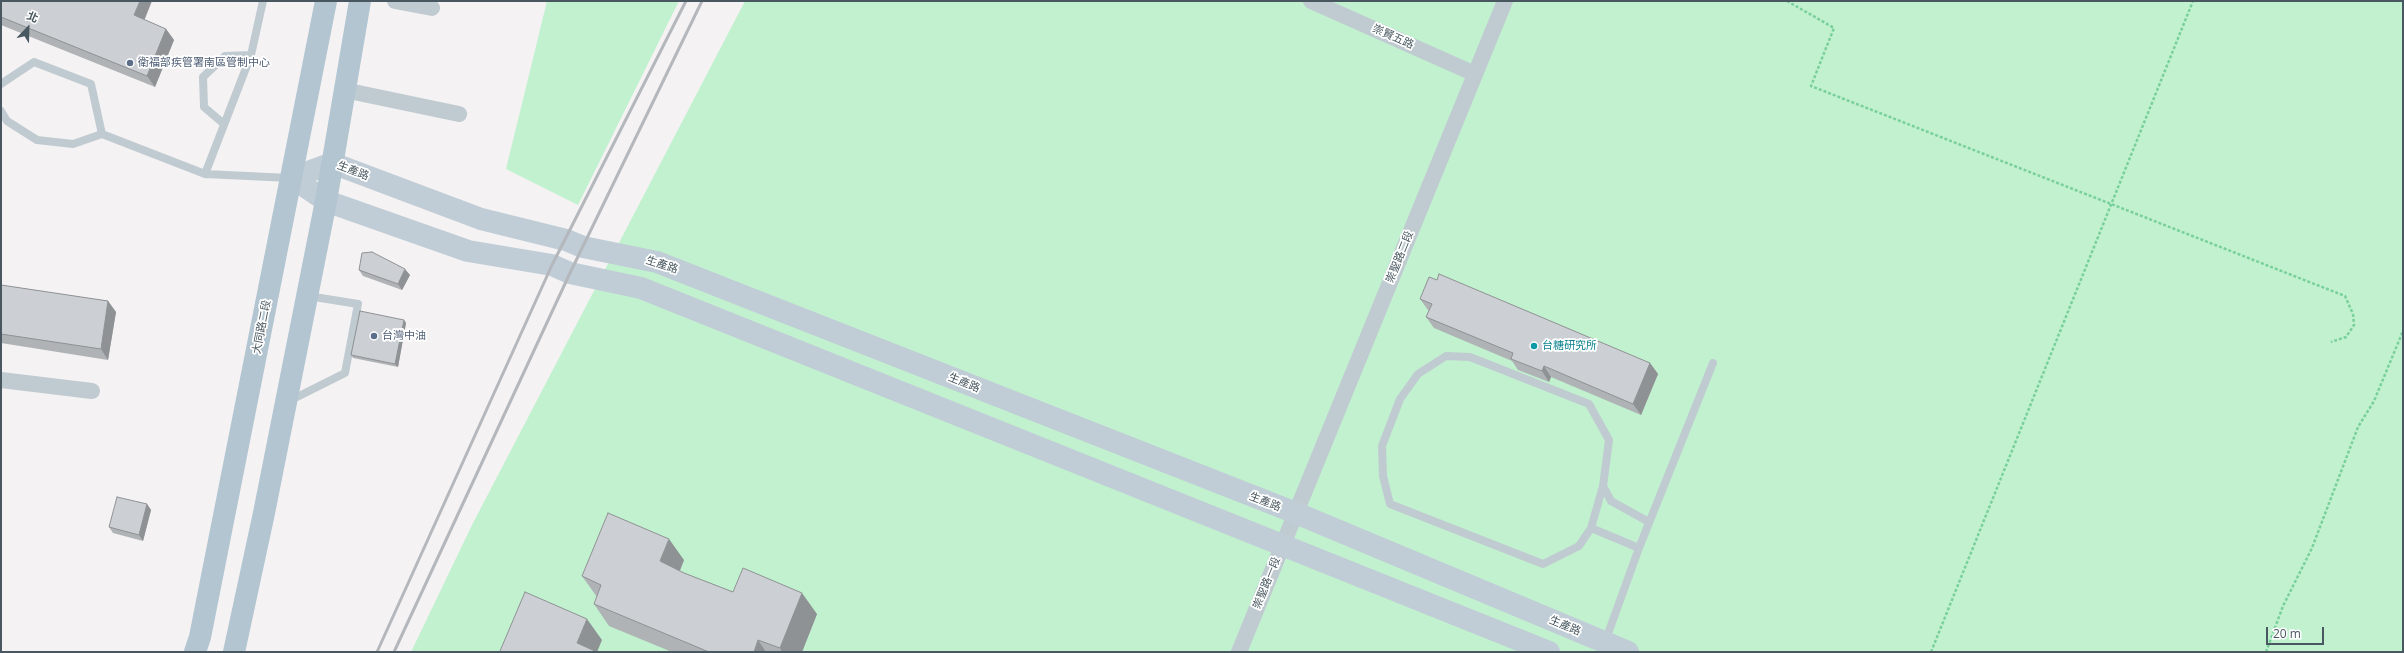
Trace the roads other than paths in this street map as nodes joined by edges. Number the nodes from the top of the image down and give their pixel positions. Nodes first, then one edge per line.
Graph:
1 (264, 1) edge
2 (326, 1) edge
3 (360, 1) edge
4 (395, 1) edge
5 (1311, 1) edge
6 (1505, 1) edge
7 (432, 8) dead end
8 (251, 55) junction
9 (1474, 74) junction
10 (1, 84) edge
11 (344, 90) junction
12 (1, 111) edge
13 (459, 114) dead end
14 (224, 124) junction
15 (102, 134) junction
16 (332, 162) junction
17 (205, 174) junction
18 (292, 178) junction
19 (326, 201) junction
20 (308, 296) junction
21 (1713, 363) dead end
22 (1, 380) edge
23 (92, 391) dead end
24 (286, 402) junction
25 (1603, 486) junction
26 (1296, 513) junction
27 (1649, 522) junction
28 (1591, 528) junction
29 (1283, 544) junction
30 (1639, 548) junction
31 (1603, 647) edge
32 (195, 652) edge
33 (234, 652) edge
34 (1239, 652) edge
35 (1549, 652) edge
36 (1628, 652) edge

1 - 8 lane
2 - 18 main road, 大同路二段
3 - 11 main road
4 - 7 street
5 - 9 street, 崇賢五路
6 - 9 street, 崇聖路二段
8 - 14 lane
8 - 14 lane
9 - 26 street, 崇聖路二段
10 - 15 lane
11 - 13 street
11 - 16 main road
12 - 15 lane
14 - 17 lane
15 - 17 lane
16 - 18 street, 生產路
16 - 19 main road
16 - 26 street, 生產路
17 - 18 lane
18 - 19 street
18 - 32 main road, 大同路二段
19 - 20 main road
19 - 29 street
20 - 24 main road
20 - 24 lane
21 - 27 lane
22 - 23 street
24 - 33 main road
25 - 27 lane
25 - 28 lane
25 - 28 lane
26 - 29 street, 崇聖路一段
26 - 31 street, 生產路
27 - 30 lane
28 - 30 lane
29 - 34 street, 崇聖路一段
29 - 35 street
30 - 31 lane
31 - 36 street, 生產路

